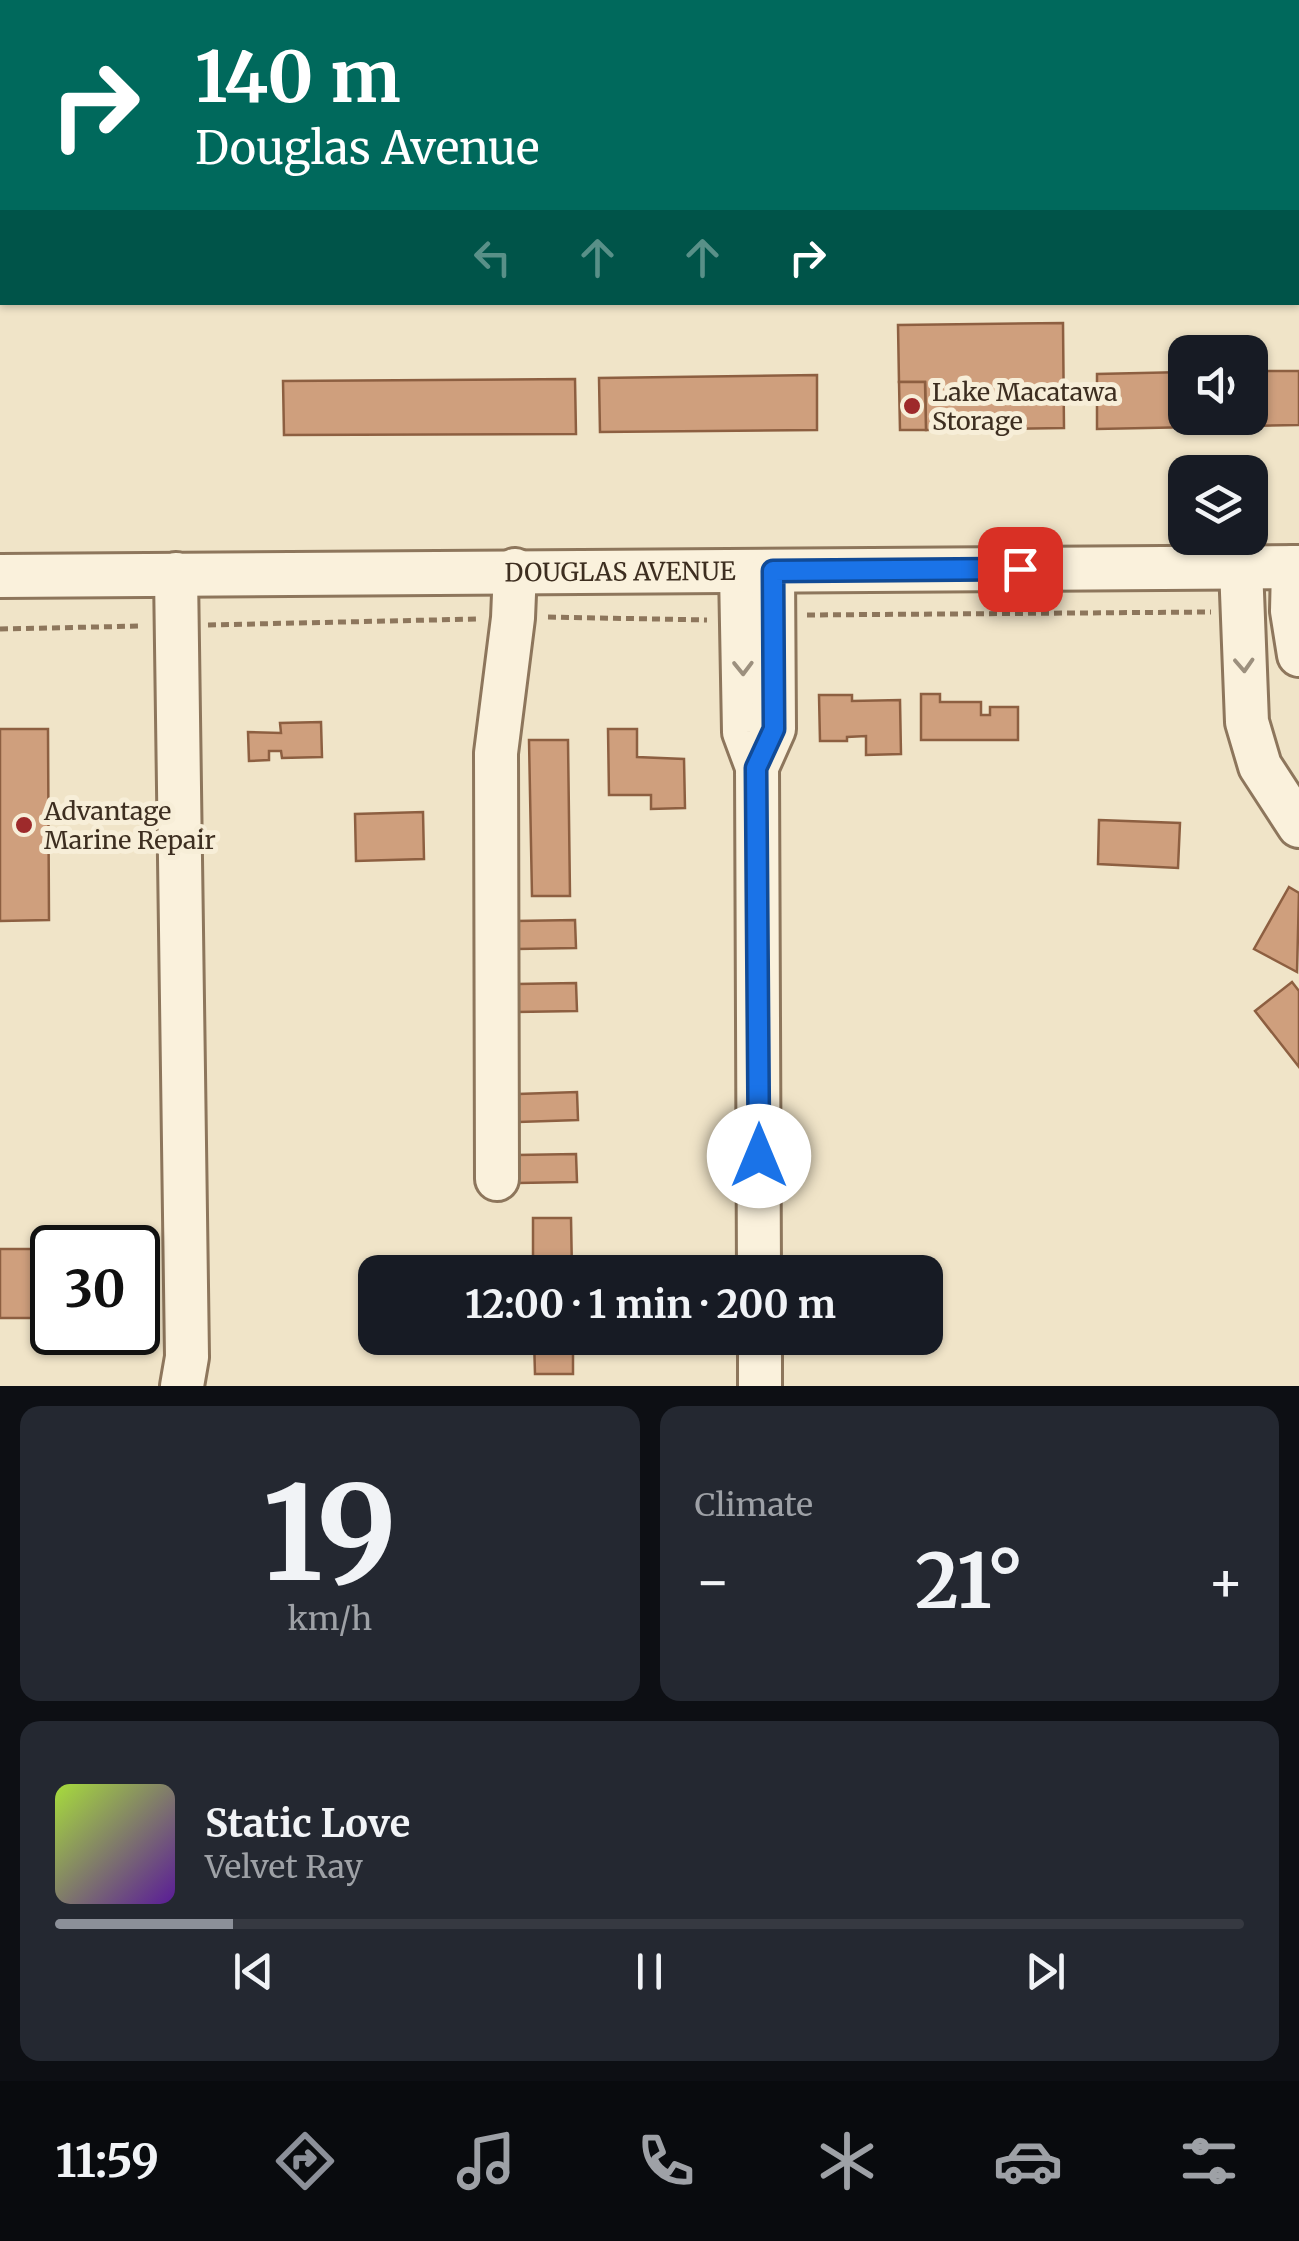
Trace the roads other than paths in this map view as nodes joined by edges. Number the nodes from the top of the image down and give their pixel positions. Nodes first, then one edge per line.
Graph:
1 (1241, 567) junction
2 (1296, 567) edge
3 (515, 570) junction
4 (757, 571) junction
5 (176, 574) junction
6 (0, 576) edge
7 (1299, 655) edge
8 (1299, 826) edge
9 (497, 1179) dead end
10 (759, 1255) edge
11 (760, 1355) edge
12 (182, 1386) edge
13 (760, 1386) edge

1 - 2 street, DOUGLAS AVENUE
1 - 4 street, DOUGLAS AVENUE
1 -> 8 street
2 - 7 street
3 - 4 street, DOUGLAS AVENUE
3 - 5 street, DOUGLAS AVENUE
3 - 9 street
4 - 10 street
5 - 6 street, DOUGLAS AVENUE
5 - 12 street
11 - 13 street

